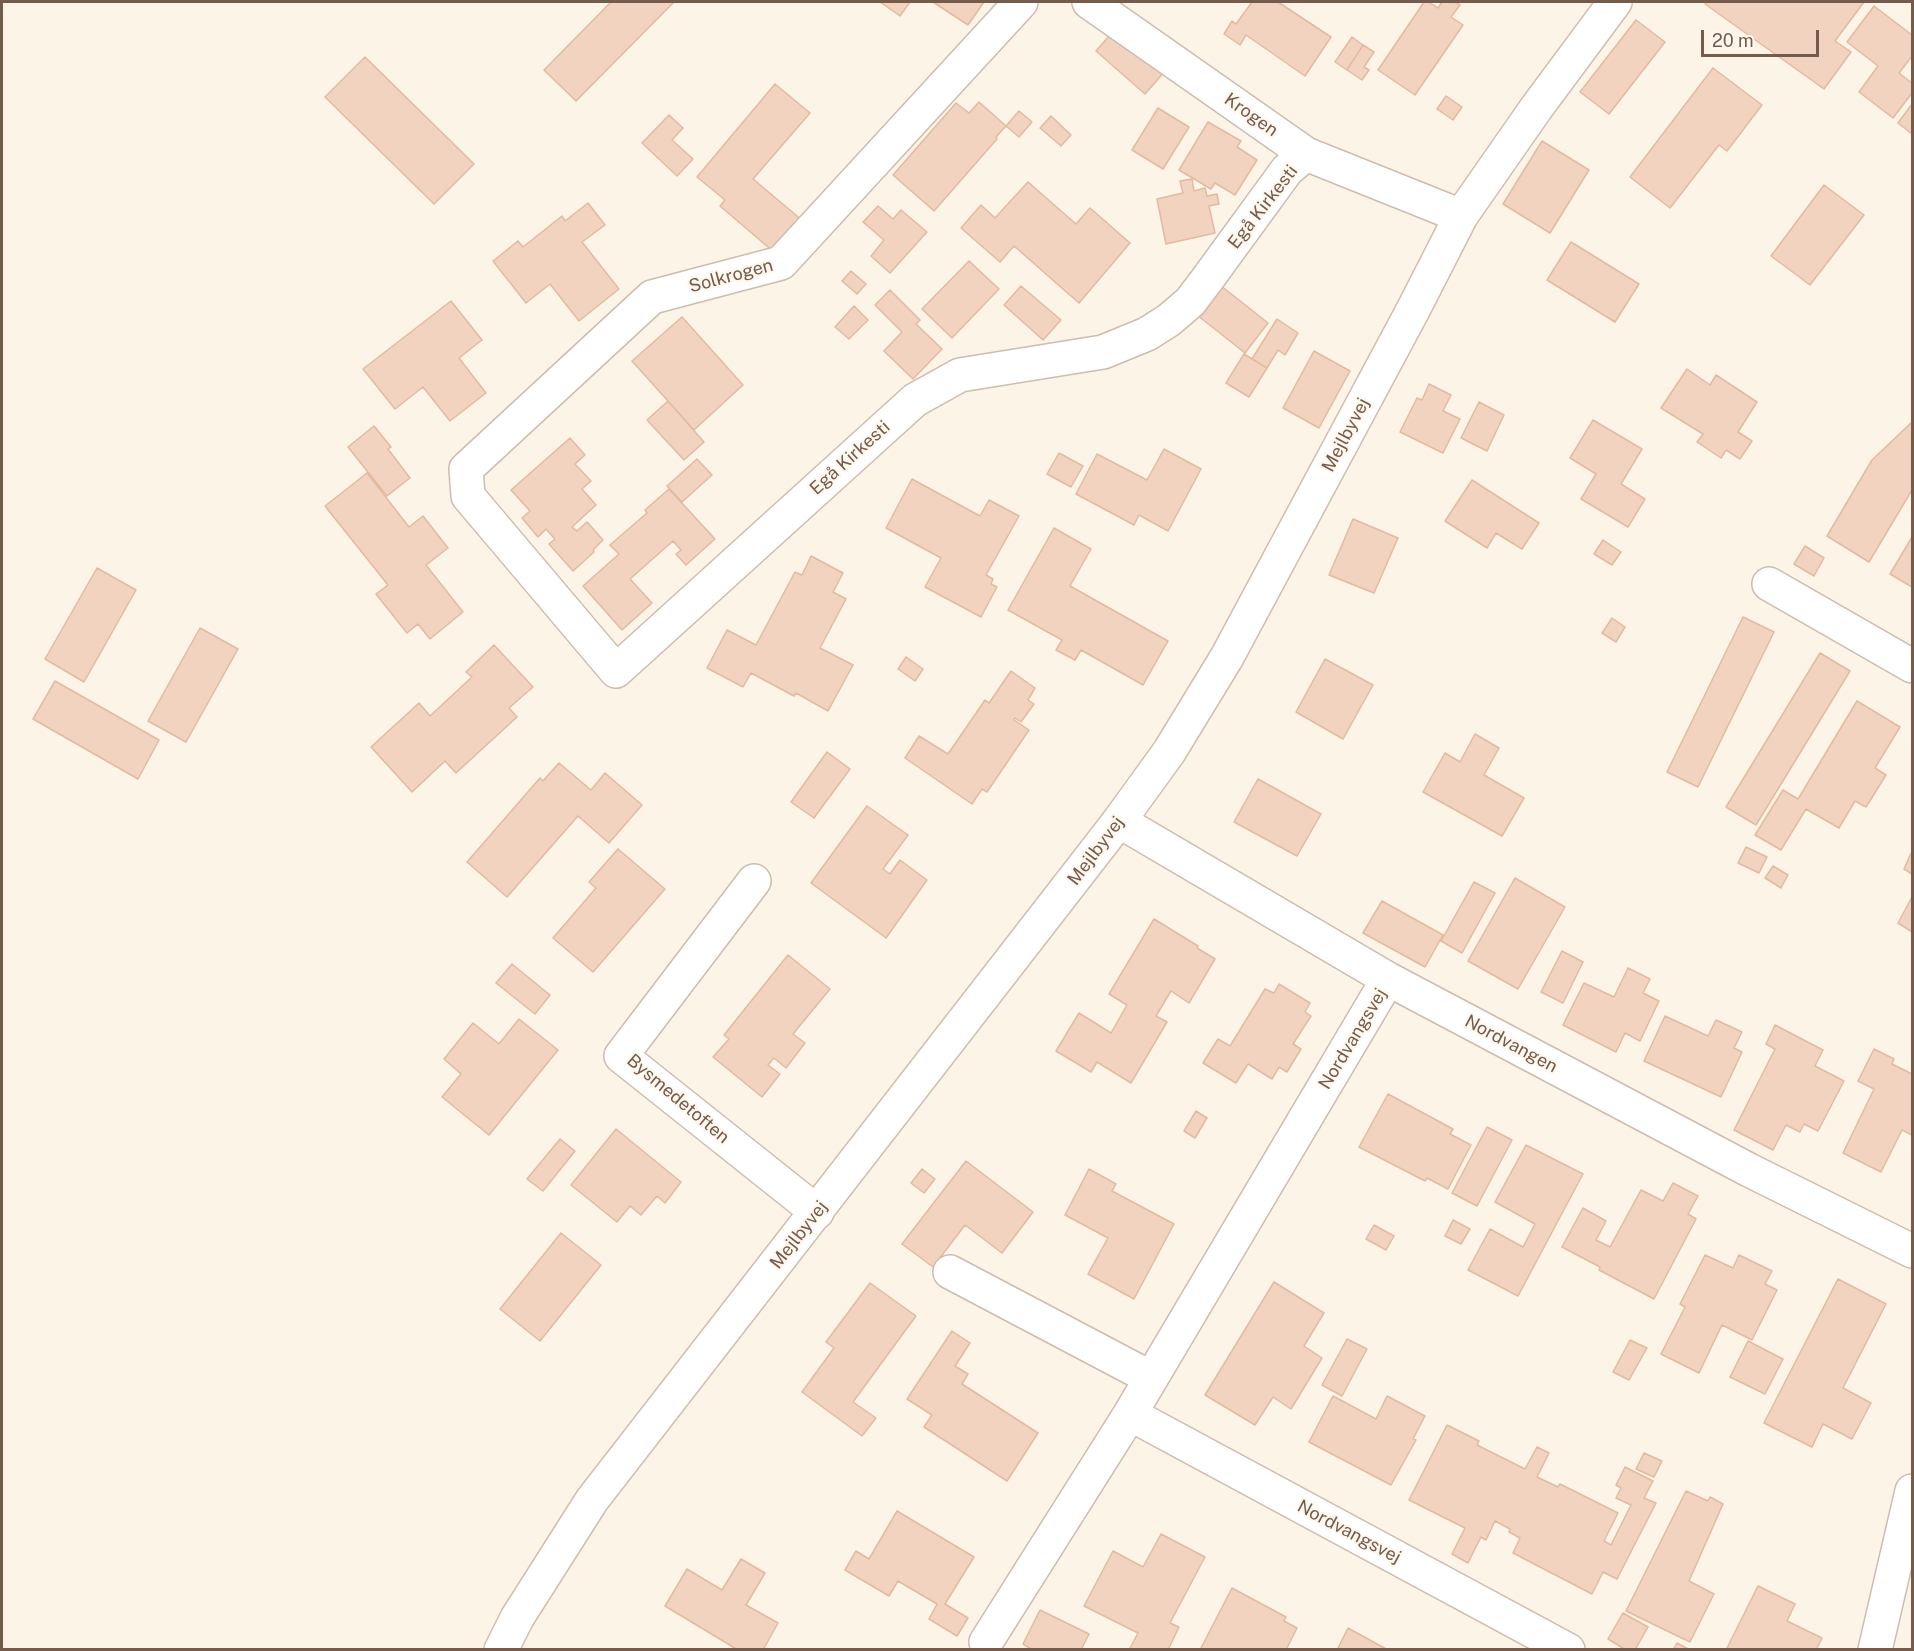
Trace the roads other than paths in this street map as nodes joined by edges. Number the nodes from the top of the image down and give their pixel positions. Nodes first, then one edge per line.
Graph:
1 (1021, 2) edge
2 (1089, 2) edge
3 (1615, 2) edge
4 (1306, 154) junction
5 (1461, 216) junction
6 (466, 469) joint
7 (1769, 584) dead end
8 (1912, 666) edge
9 (1119, 821) junction
10 (754, 881) dead end
11 (1388, 979) junction
12 (817, 1212) junction
13 (1912, 1251) edge
14 (950, 1272) dead end
15 (1151, 1378) junction
16 (1130, 1414) junction
17 (1912, 1491) edge
18 (986, 1642) dead end
19 (501, 1650) edge
20 (1568, 1650) edge
21 (1875, 1650) edge

1 - 6 street, Solkrogen
2 - 4 street, Krogen
3 - 5 street, Mejlbyvej
4 - 5 street, Krogen
4 - 6 street, Egå Kirkesti
5 - 9 street, Mejlbyvej
7 - 8 street
9 - 11 street, Nordvangen
9 - 12 street, Mejlbyvej
10 - 12 street, Bysmedetoften
11 - 13 street, Nordvangen
11 - 15 street, Nordvangsvej
12 - 19 street, Mejlbyvej
14 - 15 street
15 - 16 street, Nordvangsvej
16 - 18 street, Nordvangsvej
16 - 20 street, Nordvangsvej
17 - 21 street

